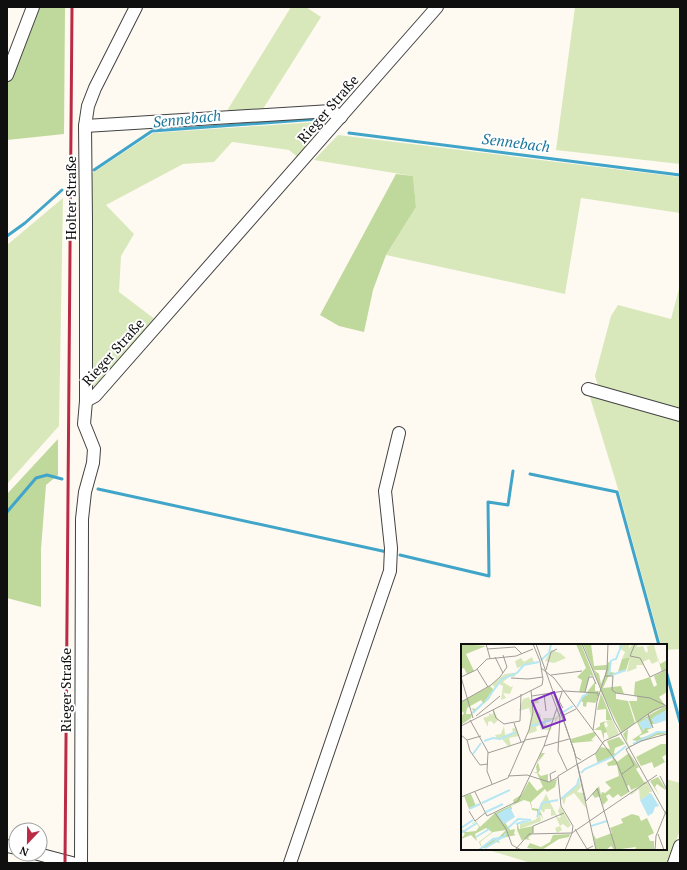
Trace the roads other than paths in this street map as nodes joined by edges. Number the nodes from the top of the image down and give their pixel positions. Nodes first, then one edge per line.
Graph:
1 (33, 7) edge
2 (136, 7) edge
3 (437, 7) edge
4 (7, 75) edge
5 (341, 117) junction
6 (85, 126) junction
7 (588, 389) dead end
8 (86, 401) junction
9 (680, 416) edge
10 (399, 433) dead end
11 (680, 846) edge
12 (48, 857) edge
13 (72, 863) edge
14 (80, 863) edge
15 (290, 863) edge
16 (674, 863) edge

1 - 4 street
2 - 6 street, Holter Straße
3 - 5 street, Rieger Straße
5 - 6 street
5 - 8 street, Rieger Straße
6 - 8 street, Holter Straße
7 - 9 street
8 - 14 street, Rieger Straße
10 - 15 street
11 - 16 street
12 - 13 street

